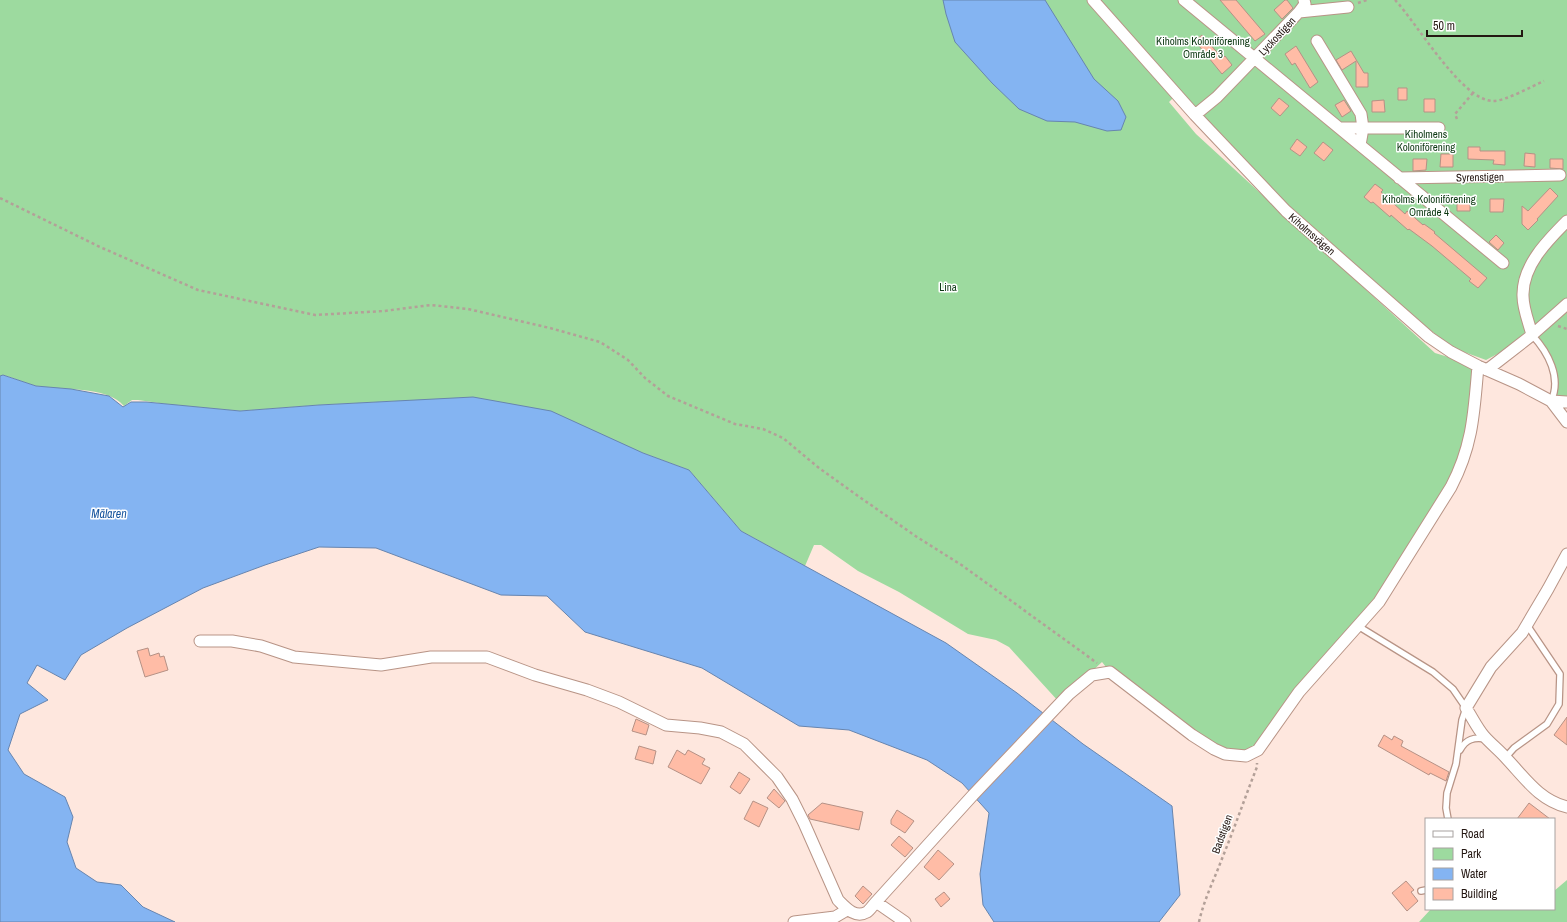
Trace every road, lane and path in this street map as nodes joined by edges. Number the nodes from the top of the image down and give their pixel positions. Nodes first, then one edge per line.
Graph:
1 (1093, 0) edge
2 (1184, 0) edge
3 (1304, 0) edge
4 (1395, 0) edge
5 (1348, 8) dead end
6 (1299, 12) junction
7 (1317, 41) dead end
8 (1255, 59) junction
9 (1544, 81) dead end
10 (1473, 93) junction
11 (1195, 115) junction
12 (1457, 120) dead end
13 (1340, 128) junction
14 (1363, 128) junction
15 (1439, 128) dead end
16 (1360, 146) junction
17 (1560, 175) dead end
18 (1399, 178) junction
19 (0, 198) edge
20 (1567, 221) edge
21 (1503, 263) dead end
22 (1567, 304) edge
23 (1532, 335) junction
24 (1482, 368) junction
25 (1551, 401) junction
26 (1567, 402) edge
27 (1567, 422) edge
28 (1567, 554) edge
29 (1527, 625) junction
30 (1358, 626) junction
31 (200, 641) dead end
32 (1110, 672) junction
33 (1560, 674) junction
34 (1567, 674) edge
35 (1466, 708) junction
36 (1488, 740) junction
37 (1258, 750) junction
38 (1458, 754) junction
39 (1506, 757) junction
40 (1567, 807) edge
41 (1448, 818) edge
42 (876, 902) junction
43 (852, 915) edge
44 (794, 922) edge
45 (904, 922) edge
46 (1200, 922) edge

1 - 11 street, Kiholmsvägen
2 - 8 street
3 - 6 street, Lyckostigen
4 - 10 path
5 - 6 street, Lyckostigen
6 - 8 street, Lyckostigen
7 - 14 street
8 - 11 street, Lyckostigen
8 - 13 street
9 - 10 path
10 - 12 path
11 - 24 street, Kiholmsvägen
13 - 14 street
13 - 16 street
14 - 15 street
14 - 16 street
16 - 18 street
17 - 18 street, Syrenstigen
18 - 21 street
19 - 32 path
20 - 23 street
22 - 23 street
23 - 24 street
23 - 25 lane
24 - 25 street, Kiholmsvägen
24 - 30 street
25 - 26 street
25 - 27 street, Kiholmsvägen
28 - 29 street
29 - 33 lane
29 - 35 street
30 - 35 lane
30 - 37 street
31 - 43 street
32 - 37 street
32 - 42 street
33 - 34 lane
33 - 39 lane
35 - 36 street
35 - 38 lane
36 - 38 lane
36 - 39 street
37 - 46 path, Badstigen
38 - 41 lane
39 - 40 street
42 - 43 street
42 - 45 street
43 - 44 street

